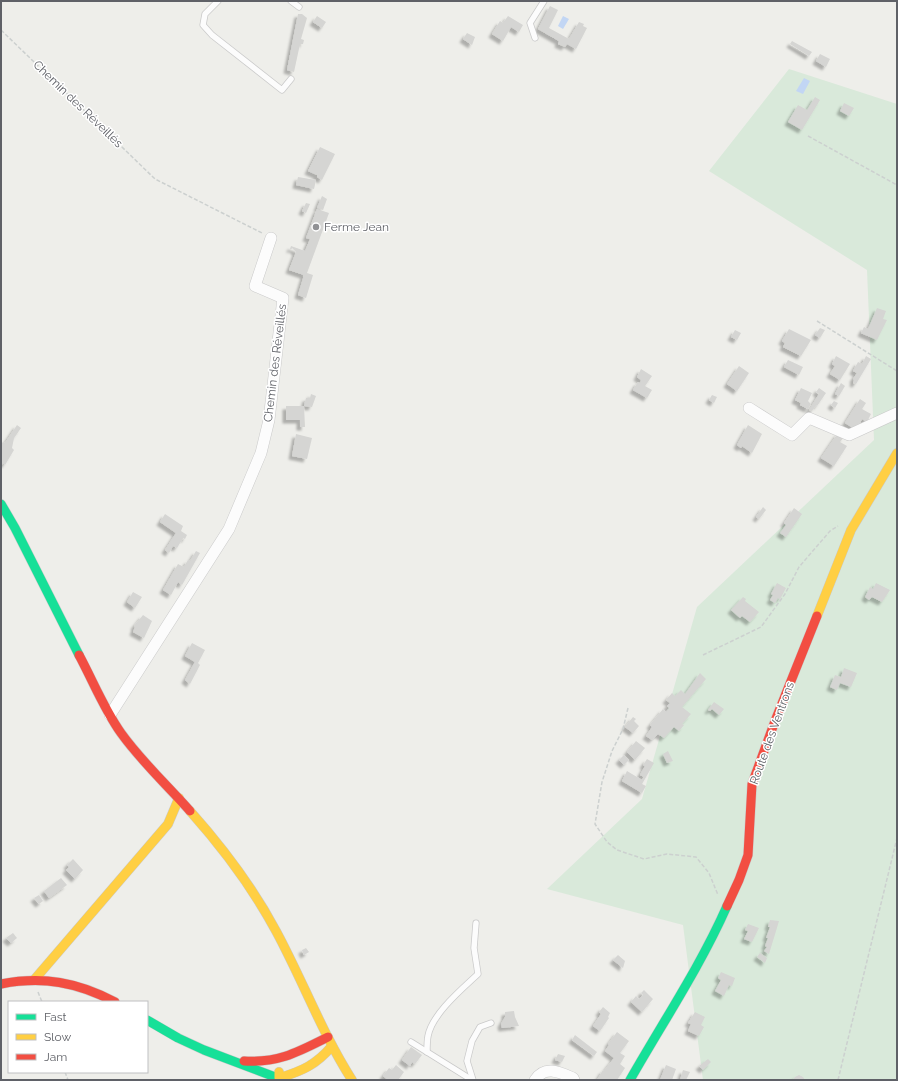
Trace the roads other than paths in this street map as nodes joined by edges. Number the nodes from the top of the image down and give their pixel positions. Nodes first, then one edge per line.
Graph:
1 (218, 1) edge
2 (291, 1) edge
3 (544, 1) edge
4 (299, 7) dead end
5 (535, 38) dead end
6 (291, 79) dead end
7 (271, 238) road end
8 (749, 408) dead end
9 (897, 413) edge
10 (897, 453) edge
11 (1, 504) edge
12 (110, 715) junction
13 (179, 798) junction
14 (476, 923) dead end
15 (34, 980) junction
16 (1, 984) edge
17 (113, 1001) edge
18 (148, 1021) edge
19 (491, 1023) dead end
20 (330, 1042) junction
21 (411, 1042) dead end
22 (427, 1052) junction
23 (281, 1059) junction
24 (231, 1060) junction
25 (281, 1079) edge
26 (352, 1080) edge
27 (473, 1080) edge
28 (535, 1080) edge
29 (574, 1080) edge
30 (630, 1080) edge

1 - 6 lane
2 - 4 lane
3 - 5 lane
7 - 12 street, Chemin des Réveillés
8 - 9 street
10 - 30 main road, Route des Ventrons
11 - 12 main road
12 - 13 main road
13 - 15 main road
13 - 20 main road
14 - 22 lane
15 - 16 main road
15 - 17 main road
18 - 24 main road
19 - 27 lane
20 - 23 main road
20 - 25 main road
20 - 26 main road
21 - 22 lane
22 - 27 lane
23 - 24 main road
23 - 25 main road
24 - 25 main road
28 - 29 street

